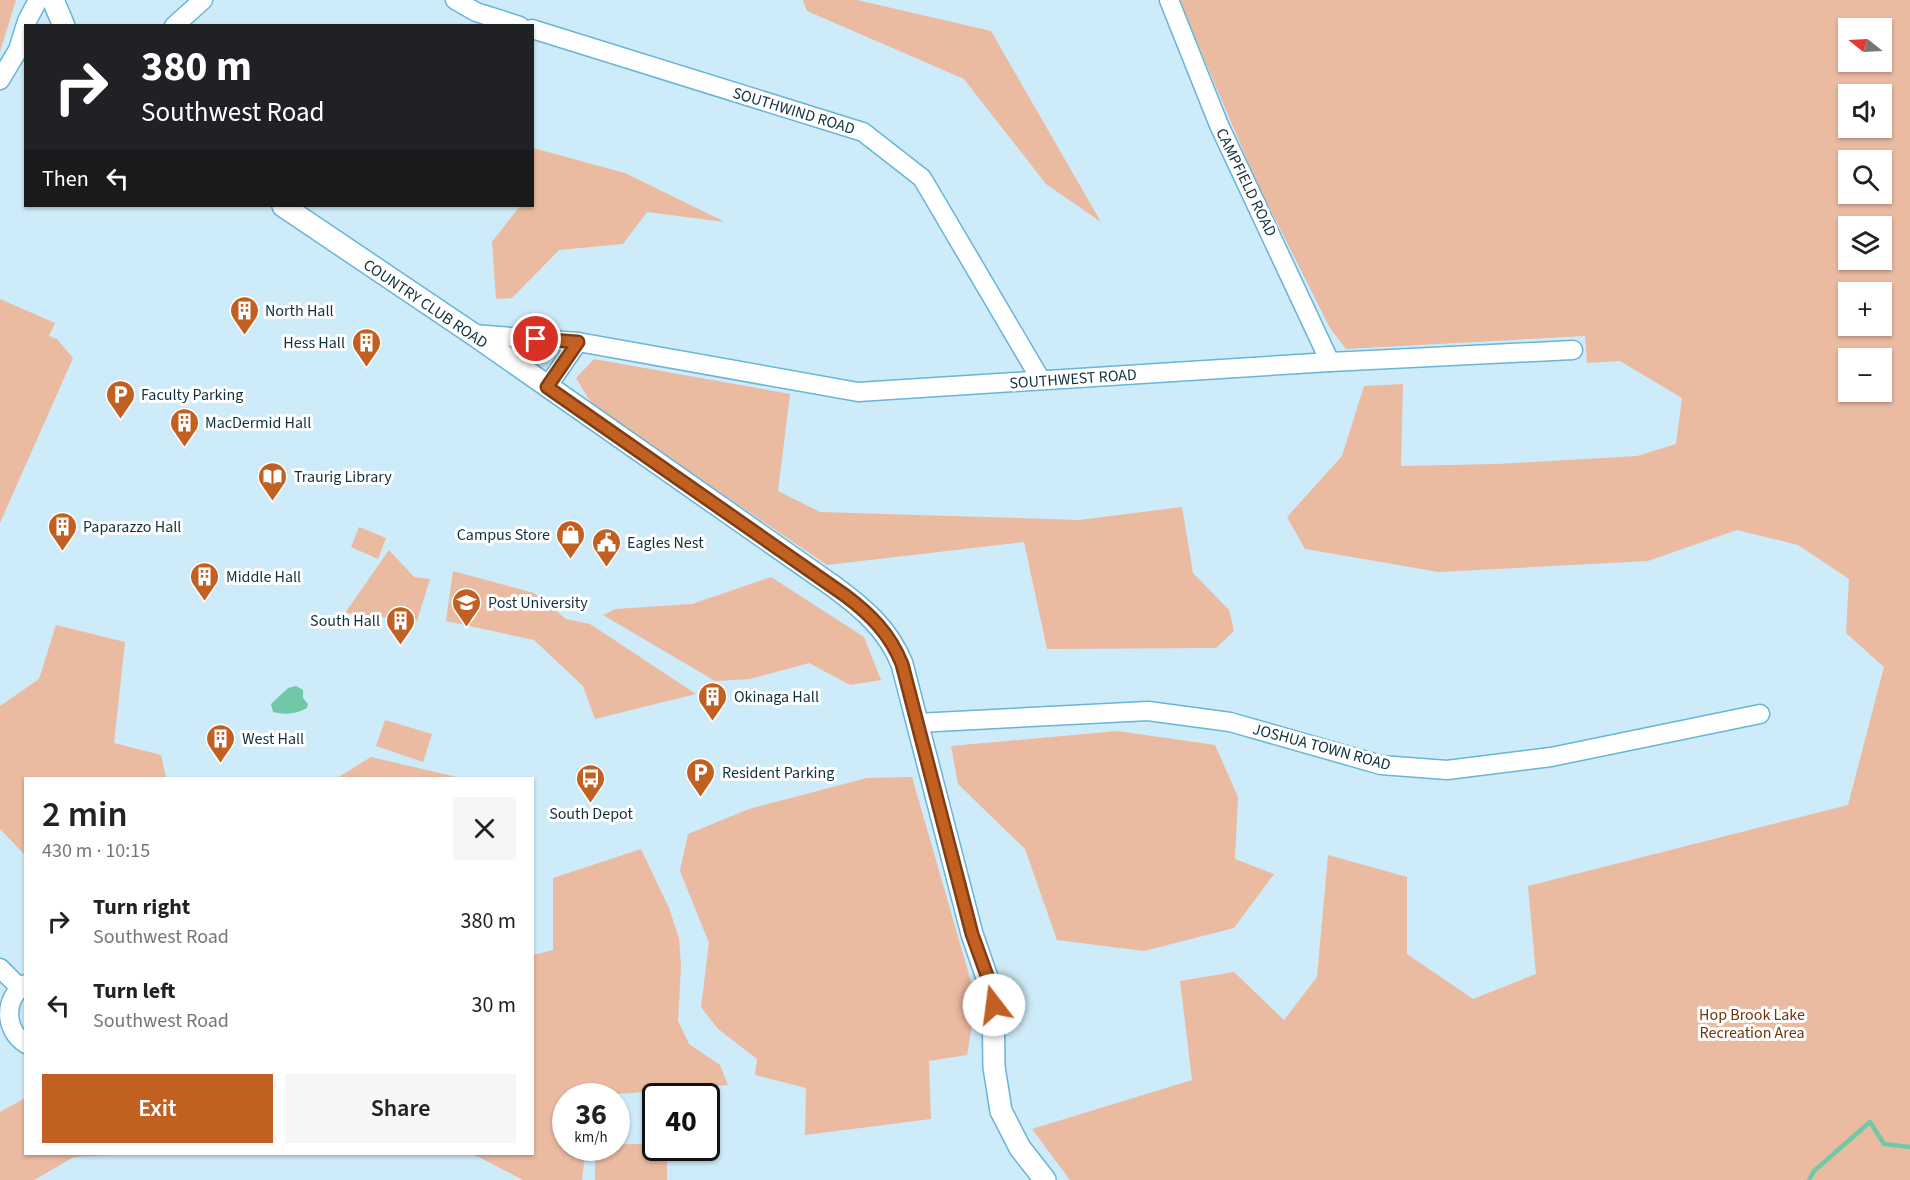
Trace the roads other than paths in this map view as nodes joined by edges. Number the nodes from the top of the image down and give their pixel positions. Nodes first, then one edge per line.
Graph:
1 (38, 0) edge
2 (53, 0) edge
3 (203, 0) edge
4 (455, 0) edge
5 (1169, 0) edge
6 (26, 24) edge
7 (63, 24) edge
8 (176, 24) edge
9 (514, 24) edge
10 (534, 30) edge
11 (22, 48) edge
12 (0, 80) edge
13 (284, 207) edge
14 (473, 334) junction
15 (578, 342) junction
16 (1573, 350) dead end
17 (1330, 362) junction
18 (1041, 380) junction
19 (547, 387) junction
20 (1760, 714) dead end
21 (917, 723) junction
22 (0, 968) edge
23 (23, 986) edge
24 (24, 1042) edge
25 (1045, 1180) edge

1 - 6 street
2 - 7 street
3 - 8 street
4 - 9 street
5 - 17 street, CAMPFIELD ROAD
10 - 18 street, SOUTHWIND ROAD
11 - 12 street
13 - 14 street, COUNTRY CLUB ROAD
14 - 15 street, SOUTHWEST ROAD
14 - 19 street, COUNTRY CLUB ROAD
15 - 18 street, SOUTHWEST ROAD
15 - 19 street
16 - 17 street, SOUTHWEST ROAD
17 - 18 street, SOUTHWEST ROAD
19 - 21 street, COUNTRY CLUB ROAD
20 - 21 street, JOSHUA TOWN ROAD
21 - 25 street, COUNTRY CLUB ROAD
22 - 23 street
23 - 24 street

